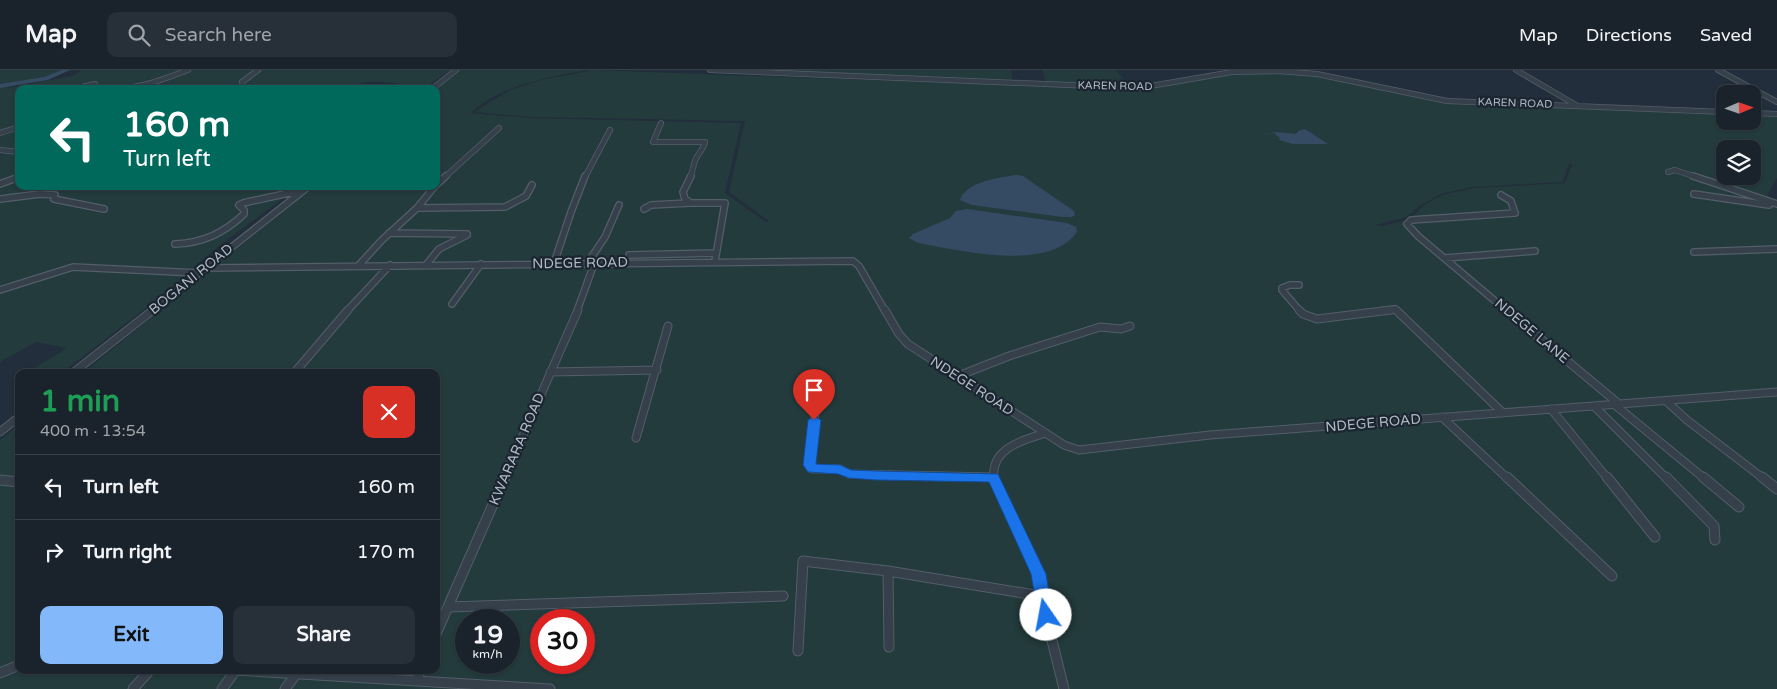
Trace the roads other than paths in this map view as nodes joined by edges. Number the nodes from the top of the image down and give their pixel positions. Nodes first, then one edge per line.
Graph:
1 (188, 70) edge
2 (258, 70) edge
3 (456, 70) edge
4 (710, 70) edge
5 (911, 70) edge
6 (1516, 70) edge
7 (1718, 70) edge
8 (1230, 71) edge
9 (915, 79) junction
10 (242, 82) dead end
11 (148, 85) edge
12 (437, 85) edge
13 (1777, 102) edge
14 (1576, 105) junction
15 (1716, 112) edge
16 (1761, 113) edge
17 (1777, 114) edge
18 (661, 123) dead end
19 (15, 128) edge
20 (498, 128) dead end
21 (610, 130) dead end
22 (0, 132) edge
23 (0, 150) edge
24 (15, 150) edge
25 (11, 152) junction
26 (15, 152) edge
27 (1668, 172) dead end
28 (15, 178) edge
29 (440, 182) edge
30 (0, 184) edge
31 (532, 185) dead end
32 (299, 190) edge
33 (304, 190) edge
34 (433, 190) edge
35 (1694, 194) dead end
36 (1501, 195) dead end
37 (0, 199) edge
38 (691, 203) junction
39 (1777, 205) edge
40 (620, 206) dead end
41 (417, 208) junction
42 (104, 209) dead end
43 (644, 209) dead end
44 (389, 233) junction
45 (175, 244) dead end
46 (1777, 248) edge
47 (1535, 251) dead end
48 (1694, 252) dead end
49 (716, 253) junction
50 (629, 255) dead end
51 (1445, 258) junction
52 (715, 262) junction
53 (593, 263) junction
54 (426, 264) junction
55 (481, 264) junction
56 (554, 264) junction
57 (390, 265) junction
58 (359, 266) junction
59 (205, 268) junction
60 (198, 273) junction
61 (1299, 285) dead end
62 (0, 290) edge
63 (452, 304) dead end
64 (668, 326) dead end
65 (1130, 326) dead end
66 (78, 369) edge
67 (298, 369) edge
68 (657, 370) junction
69 (550, 372) junction
70 (958, 376) junction
71 (1777, 392) edge
72 (1666, 401) junction
73 (1617, 404) junction
74 (816, 405) dead end
75 (1594, 406) junction
76 (1551, 409) junction
77 (1503, 413) junction
78 (1442, 417) junction
79 (15, 420) edge
80 (0, 432) edge
81 (1046, 433) junction
82 (636, 438) dead end
83 (993, 477) junction
84 (0, 480) edge
85 (15, 482) edge
86 (1777, 489) edge
87 (1739, 507) dead end
88 (1655, 536) dead end
89 (1716, 540) dead end
90 (888, 571) junction
91 (1612, 576) dead end
92 (783, 596) dead end
93 (1041, 596) junction
94 (448, 607) junction
95 (440, 625) edge
96 (889, 647) dead end
97 (798, 651) dead end
98 (15, 667) edge
99 (0, 673) edge
100 (146, 674) edge
101 (232, 674) edge
102 (296, 674) edge
103 (342, 674) edge
104 (419, 674) edge
105 (416, 681) junction
106 (505, 688) edge
107 (133, 689) edge
108 (222, 689) edge
109 (285, 689) edge
110 (550, 689) edge
111 (1064, 689) edge

1 - 11 street
2 - 10 street
3 - 12 street
4 - 9 street, KAREN ROAD
5 - 9 street
6 - 14 street
7 - 13 street
8 - 9 street, KAREN ROAD
8 - 14 street, KAREN ROAD
14 - 15 street, KAREN ROAD
16 - 17 street
18 - 38 street
19 - 22 street
20 - 29 street
21 - 56 street
23 - 25 street
24 - 25 street
25 - 26 street
27 - 39 street
28 - 30 street
31 - 41 street
32 - 45 street
33 - 59 street, BOGANI ROAD
34 - 41 street
35 - 39 street
36 - 51 street, NDEGE LANE
37 - 42 street
38 - 43 street
38 - 49 street
40 - 53 street, KWARARA ROAD
41 - 44 street
44 - 54 street
44 - 58 street
46 - 48 street
47 - 51 street
49 - 50 street
49 - 52 street
51 - 73 street, NDEGE LANE
52 - 53 street, NDEGE ROAD
52 - 70 street, NDEGE ROAD
53 - 56 street, NDEGE ROAD
53 - 69 street, KWARARA ROAD
54 - 55 street, NDEGE ROAD
54 - 57 street, NDEGE ROAD
55 - 56 street, NDEGE ROAD
55 - 63 street
57 - 58 street, NDEGE ROAD
57 - 67 street
58 - 59 street, NDEGE ROAD
59 - 60 street, BOGANI ROAD
60 - 62 street
60 - 66 street, BOGANI ROAD
61 - 77 street
64 - 68 street
65 - 70 street
68 - 69 street
68 - 82 street
69 - 94 street, KWARARA ROAD
70 - 81 street, NDEGE ROAD
71 - 72 street, NDEGE ROAD
72 - 73 street, NDEGE ROAD
72 - 86 street
73 - 75 street, NDEGE ROAD
73 - 87 street, NDEGE LANE
74 - 83 street
75 - 76 street, NDEGE ROAD
75 - 89 street
76 - 77 street, NDEGE ROAD
76 - 88 street
77 - 78 street, NDEGE ROAD
78 - 81 street, NDEGE ROAD
78 - 91 street
79 - 80 street
81 - 83 street
83 - 93 street
84 - 85 street
90 - 93 street
90 - 96 street
90 - 97 street
92 - 94 street
93 - 111 street
94 - 95 street, KWARARA ROAD
98 - 99 street
100 - 107 street
101 - 108 street
102 - 109 street
103 - 105 street
104 - 105 street
105 - 106 street
106 - 110 street

